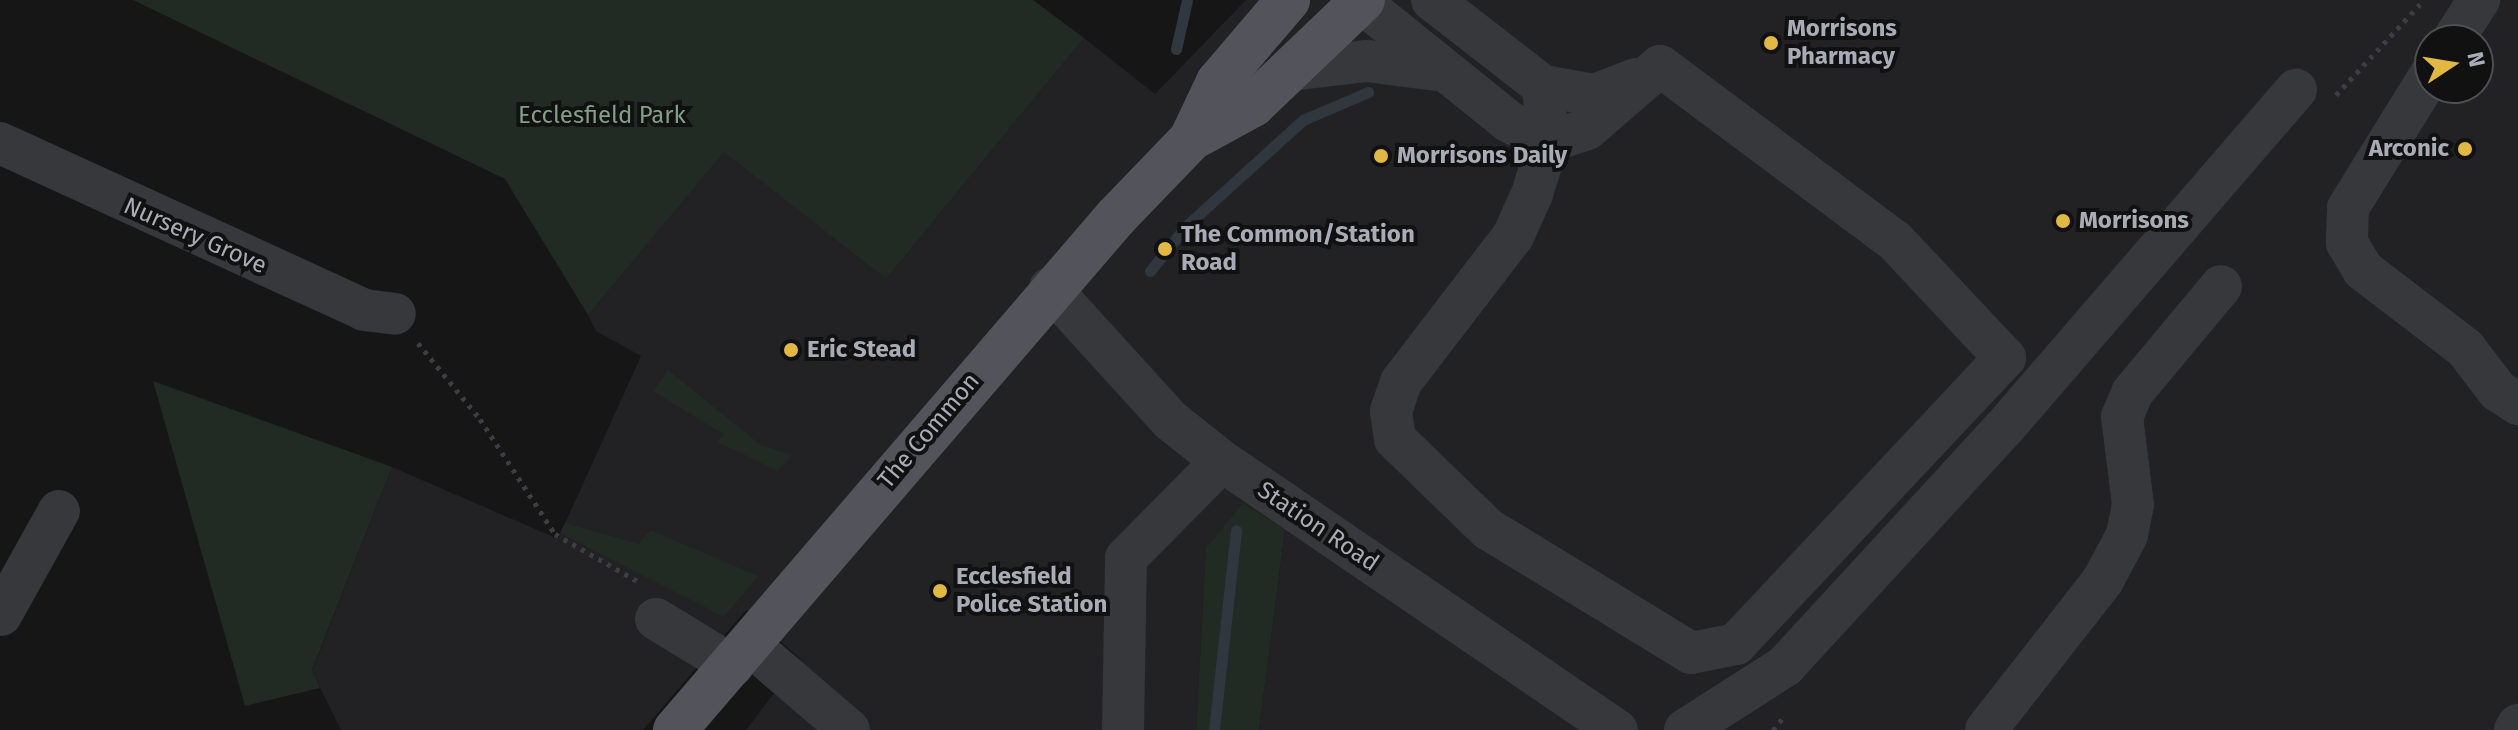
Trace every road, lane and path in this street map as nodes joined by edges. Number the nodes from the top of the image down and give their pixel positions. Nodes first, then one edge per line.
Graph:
1 (1288, 0) edge
2 (1432, 0) edge
3 (2479, 0) edge
4 (1360, 1) edge
5 (2463, 24) edge
6 (1660, 66) junction
7 (1290, 70) junction
8 (1440, 71) junction
9 (1543, 86) junction
10 (2296, 90) dead end
11 (2414, 101) edge
12 (1191, 139) junction
13 (1548, 142) junction
14 (0, 143) edge
15 (2221, 286) dead end
16 (1050, 288) junction
17 (395, 314) joint
18 (2518, 404) edge
19 (1222, 461) junction
20 (59, 511) dead end
21 (16, 551) edge
22 (651, 602) joint
23 (1, 615) edge
24 (741, 655) junction
25 (686, 723) edge
26 (849, 730) edge
27 (1123, 730) edge
28 (1617, 730) edge
29 (1685, 730) edge
30 (1986, 730) edge

1 - 12 main road, The Common
2 - 9 street
3 - 5 street
4 - 7 main road, The Common
4 - 8 street
6 - 9 street
6 - 13 street
6 - 13 street
7 - 8 street
7 - 12 main road, The Common
8 - 13 street
9 - 13 street
10 - 29 street
11 - 18 street
12 - 16 main road, The Common
14 - 17 street, Nursery Grove
15 - 30 street
16 - 19 street, Station Road
16 - 24 main road, The Common
17 - 22 path
19 - 27 street
19 - 28 street, Station Road
20 - 21 street
21 - 23 street
22 - 24 street
24 - 25 main road, The Common
24 - 26 street

